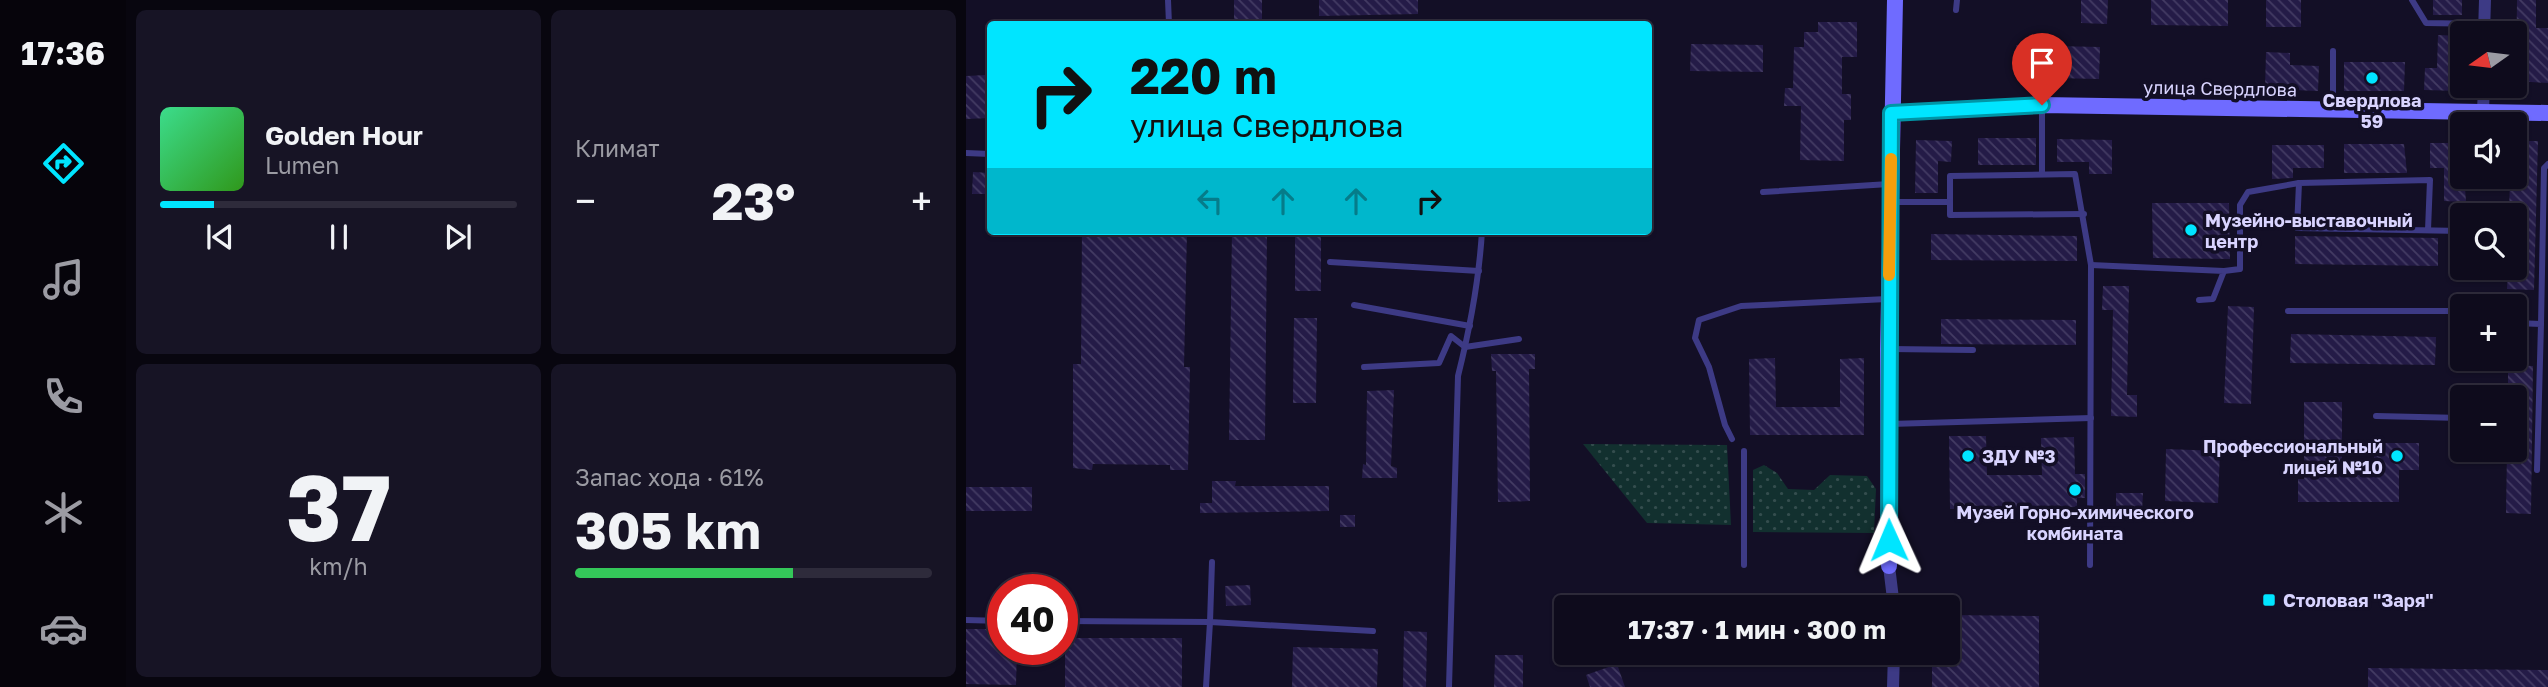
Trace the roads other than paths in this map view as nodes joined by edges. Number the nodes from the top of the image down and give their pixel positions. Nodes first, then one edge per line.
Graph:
1 (1168, 0) edge
2 (1895, 0) edge
3 (1957, 0) edge
4 (2412, 0) edge
5 (2485, 0) edge
6 (1956, 10) dead end
7 (1169, 21) edge
8 (2484, 21) edge
9 (2450, 25) edge
10 (2333, 51) dead end
11 (2484, 98) edge
12 (2042, 105) junction
13 (2333, 109) junction
14 (2483, 111) junction
15 (1891, 113) junction
16 (2548, 113) edge
17 (966, 153) edge
18 (987, 154) edge
19 (2548, 164) edge
20 (2042, 174) junction
21 (2299, 183) junction
22 (1891, 184) junction
23 (1763, 192) dead end
24 (1891, 202) junction
25 (1950, 202) junction
26 (2084, 214) junction
27 (2428, 230) junction
28 (2450, 231) edge
29 (1482, 235) edge
30 (1330, 262) dead end
31 (2091, 265) junction
32 (1479, 271) junction
33 (2224, 271) junction
34 (1889, 299) junction
35 (2199, 300) dead end
36 (1354, 305) dead end
37 (2288, 311) dead end
38 (2450, 311) edge
39 (2527, 323) edge
40 (2541, 324) junction
41 (1470, 327) junction
42 (1519, 339) dead end
43 (1465, 347) junction
44 (1888, 349) junction
45 (1973, 350) dead end
46 (1364, 367) dead end
47 (2376, 416) dead end
48 (2091, 418) junction
49 (2450, 418) edge
50 (1888, 424) junction
51 (1732, 439) dead end
52 (1744, 451) dead end
53 (2537, 470) dead end
54 (1212, 562) dead end
55 (1744, 565) dead end
56 (2090, 565) dead end
57 (1889, 566) joint
58 (1893, 595) edge
59 (966, 620) edge
60 (987, 621) edge
61 (1078, 621) edge
62 (1210, 622) junction
63 (1373, 631) dead end
64 (1894, 665) edge
65 (1206, 687) edge
66 (1448, 687) edge
67 (1893, 687) edge

1 - 7 lane
2 - 15 street
3 - 6 lane
4 - 9 lane
5 - 8 street
10 - 13 lane
11 - 14 street
12 - 13 street, улица Свердлова
12 - 15 street, улица Свердлова
12 - 20 lane
13 - 14 street, улица Свердлова
14 - 16 street, улица Свердлова
15 - 22 street
17 - 18 lane
19 - 40 lane
20 - 25 lane
20 - 26 lane
21 - 27 lane
21 - 27 lane
21 - 33 lane
22 - 23 lane
22 - 24 street
24 - 25 lane
24 - 34 street
25 - 26 lane
26 - 31 lane
27 - 28 lane
29 - 32 lane
30 - 32 lane
31 - 33 lane
31 - 48 lane
32 - 41 lane
33 - 35 lane
34 - 44 street
34 - 51 lane
36 - 41 lane
37 - 38 lane
39 - 40 lane
40 - 53 lane
41 - 43 lane
42 - 43 lane
43 - 46 lane
43 - 66 lane
44 - 45 lane
44 - 50 street
47 - 49 lane
48 - 50 lane
48 - 56 lane
50 - 57 street
52 - 55 lane
54 - 62 lane
57 - 58 street
59 - 60 lane
61 - 62 lane
62 - 63 lane
62 - 65 lane
64 - 67 street

